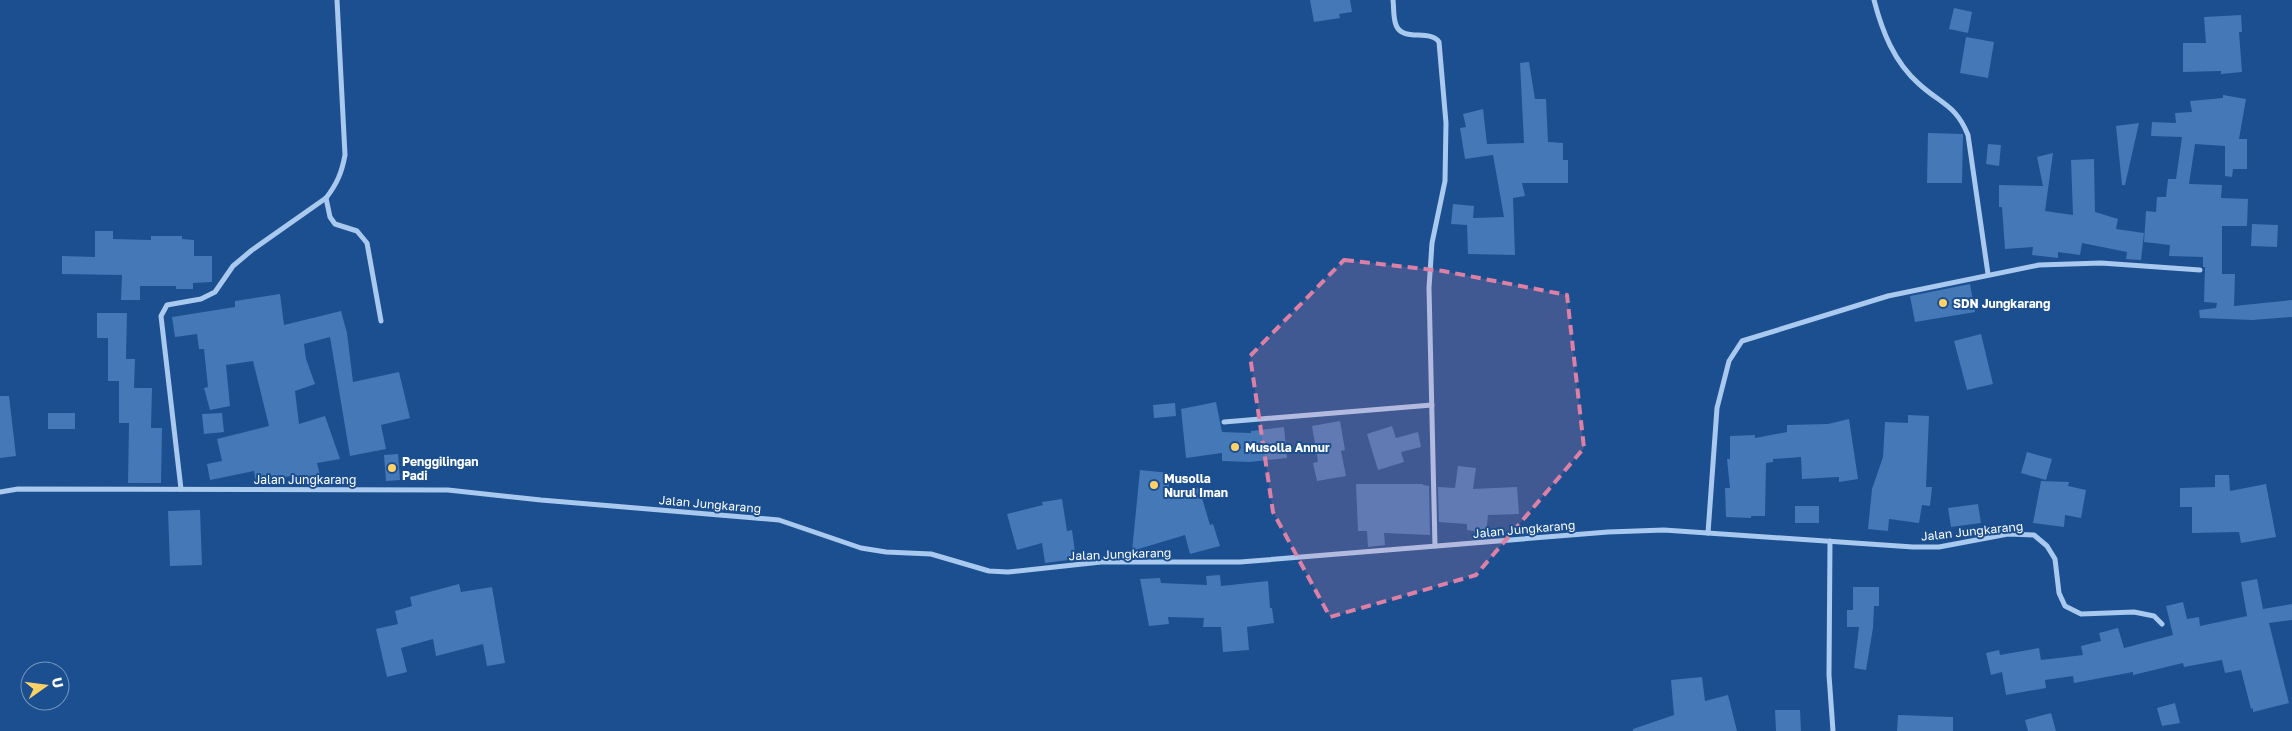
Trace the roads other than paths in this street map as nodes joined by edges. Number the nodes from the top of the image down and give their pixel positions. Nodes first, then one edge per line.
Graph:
1 (337, 0) edge
2 (1393, 0) edge
3 (1874, 0) edge
4 (326, 198) junction
5 (2200, 270) dead end
6 (1988, 274) junction
7 (381, 321) dead end
8 (1432, 405) junction
9 (1224, 422) dead end
10 (181, 489) junction
11 (0, 492) edge
12 (1708, 533) junction
13 (1830, 541) junction
14 (1435, 546) junction
15 (2162, 624) dead end
16 (1833, 731) edge

1 - 4 street
2 - 8 street
3 - 6 street
4 - 7 street
4 - 10 street
5 - 6 street
6 - 12 street
8 - 9 street
8 - 14 street
10 - 11 street, Jalan Jungkarang
10 - 14 street, Jalan Jungkarang
12 - 13 street, Jalan Jungkarang
12 - 14 street, Jalan Jungkarang
13 - 15 street, Jalan Jungkarang
13 - 16 street

